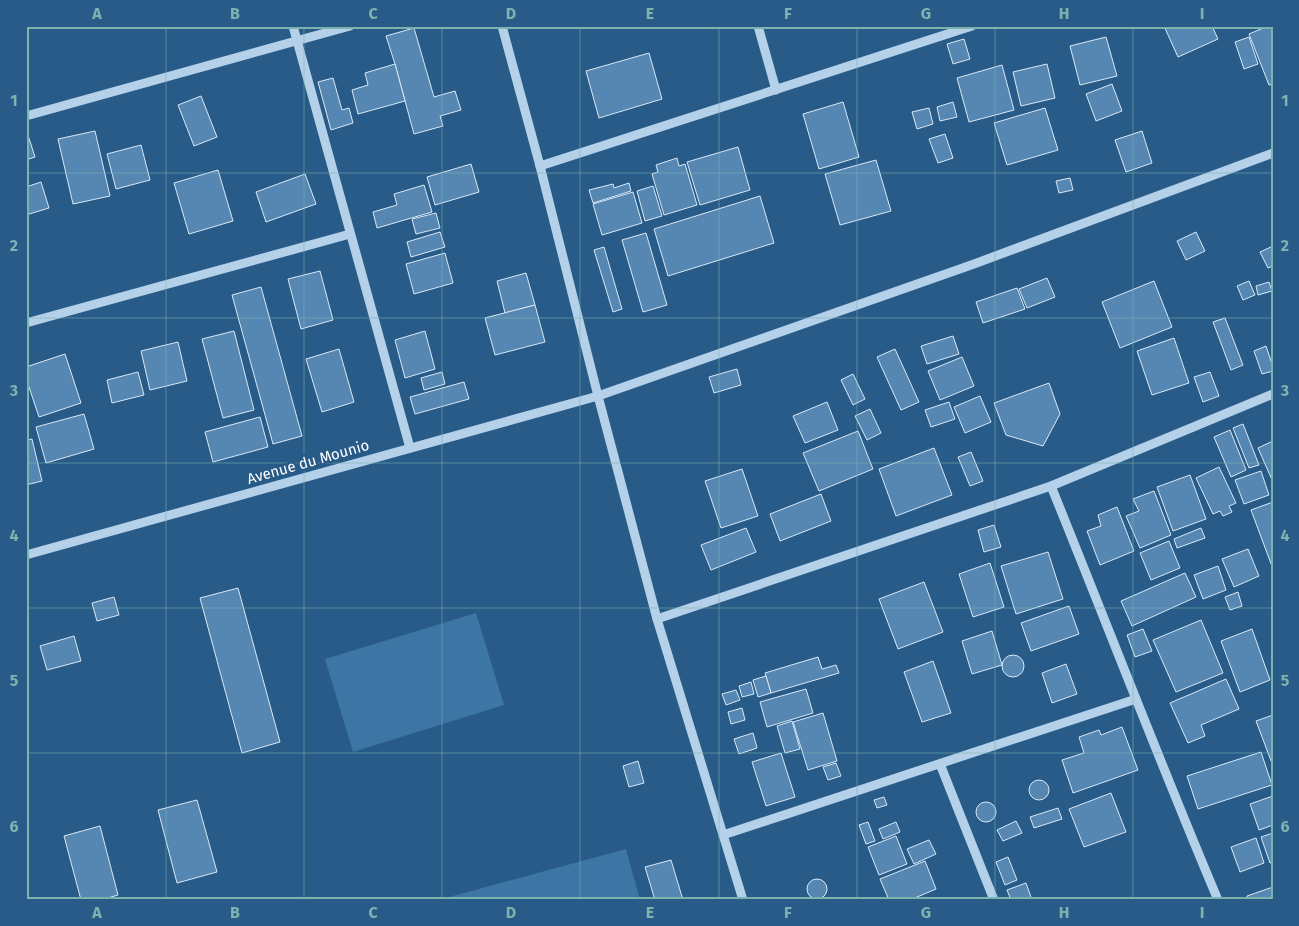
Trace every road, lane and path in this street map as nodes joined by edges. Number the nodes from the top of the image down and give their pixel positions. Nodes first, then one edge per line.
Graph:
1 (293, 26) edge
2 (350, 26) edge
3 (502, 26) edge
4 (758, 26) edge
5 (972, 26) edge
6 (946, 30) edge
7 (298, 42) junction
8 (776, 90) junction
9 (26, 116) edge
10 (1273, 153) edge
11 (540, 166) junction
12 (350, 234) junction
13 (26, 323) edge
14 (1273, 394) edge
15 (598, 396) junction
16 (410, 448) junction
17 (1051, 486) junction
18 (26, 555) edge
19 (656, 619) junction
20 (1136, 699) junction
21 (940, 764) junction
22 (723, 835) junction
23 (743, 900) edge
24 (994, 900) edge
25 (1218, 900) edge

1 - 7 street
2 - 7 street
3 - 11 street
4 - 8 street
5 - 6 street
6 - 8 street
7 - 9 street
7 - 12 street
8 - 11 street
10 - 15 street, Avenue du Mounio
11 - 15 street
12 - 13 street
12 - 16 street
14 - 17 street
15 - 16 street, Avenue du Mounio
15 - 19 street
16 - 18 street, Avenue du Mounio
17 - 19 street
17 - 20 street
19 - 22 street
20 - 21 street
20 - 25 street
21 - 22 street
21 - 24 street
22 - 23 street

